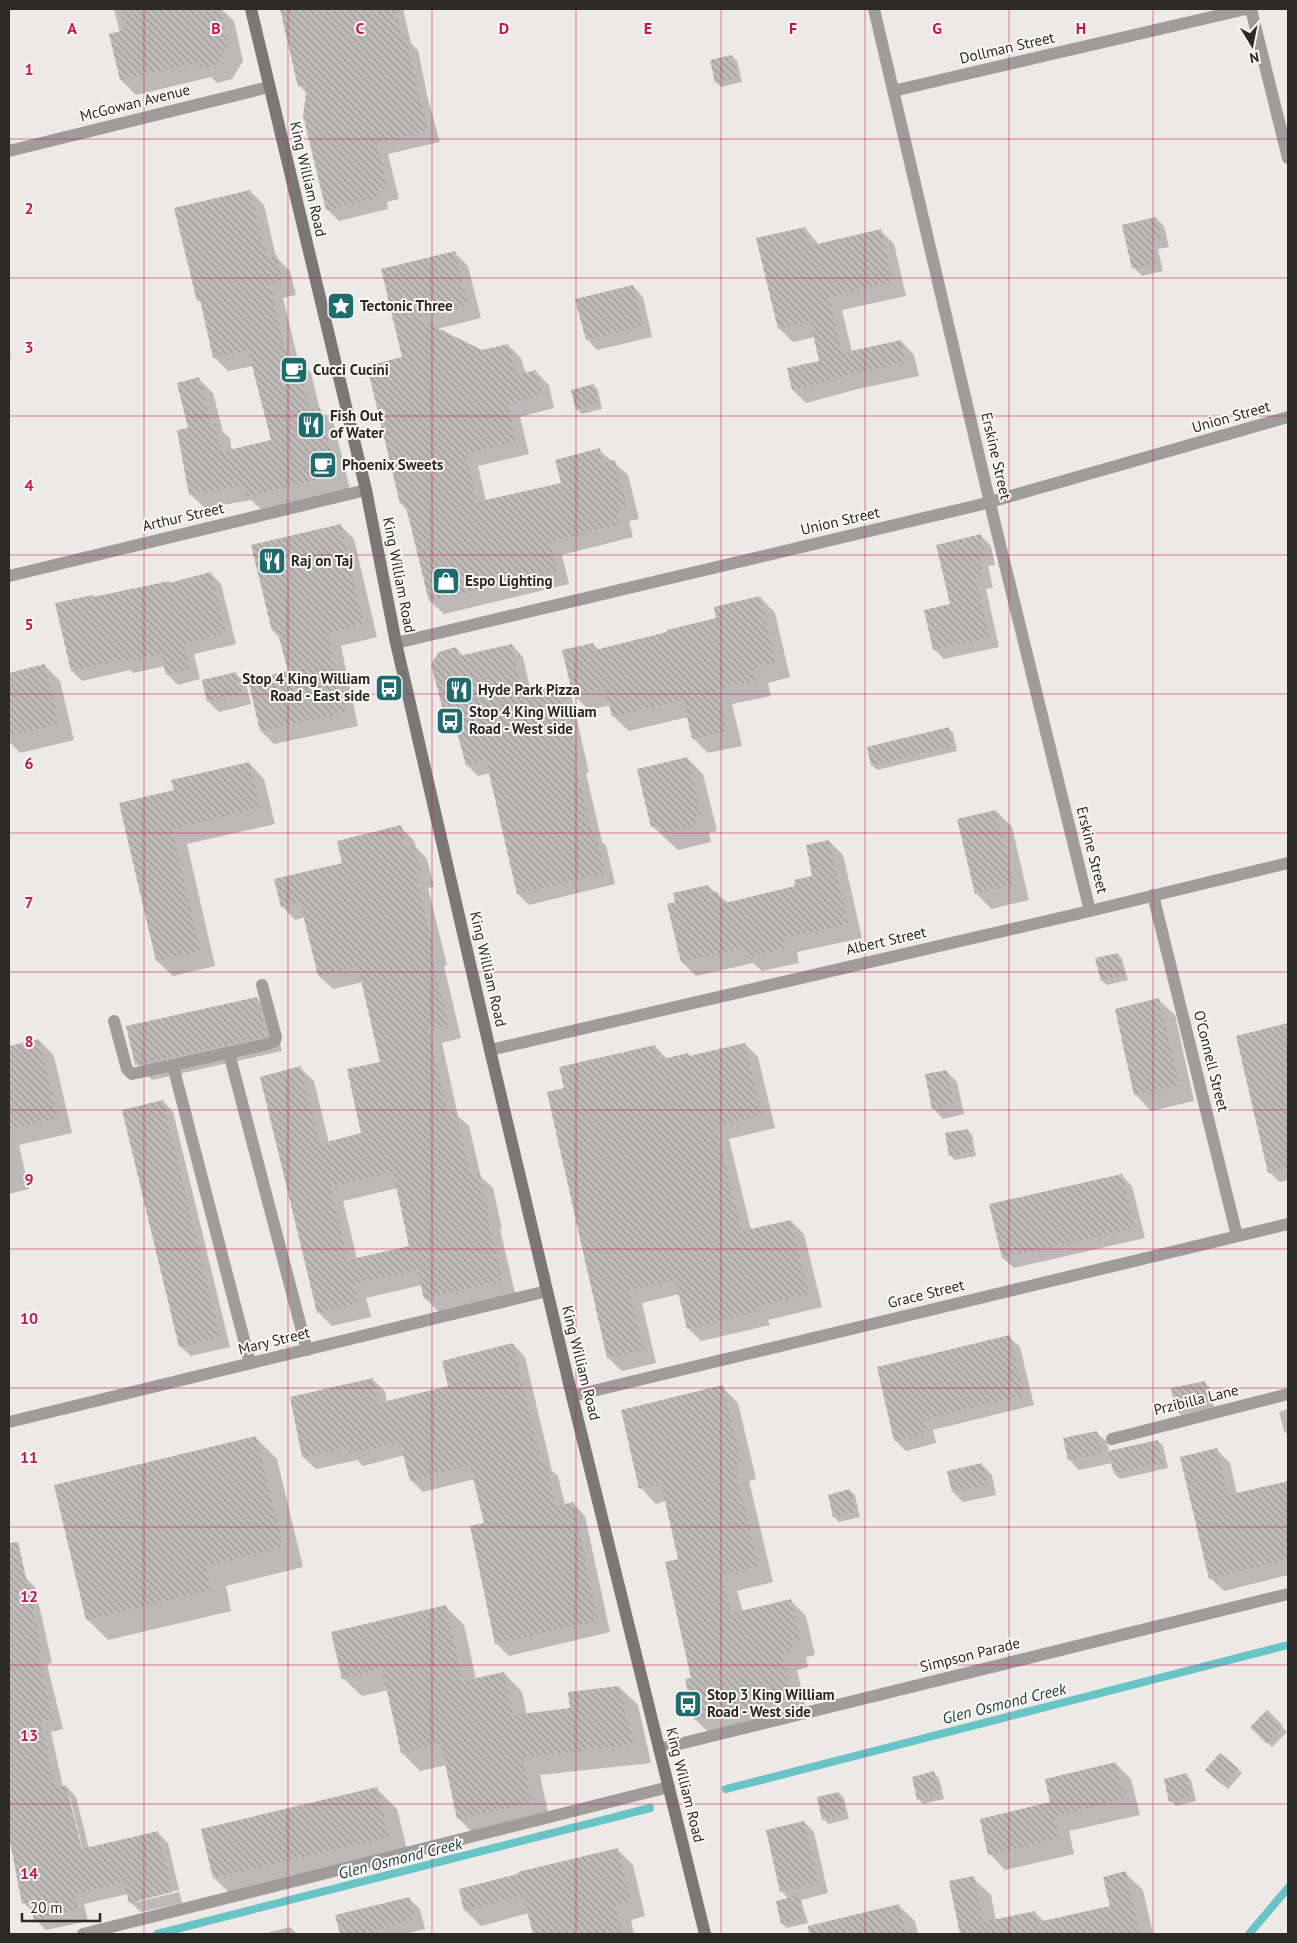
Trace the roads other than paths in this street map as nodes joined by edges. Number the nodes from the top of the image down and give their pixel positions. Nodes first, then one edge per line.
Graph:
1 (250, 9) edge
2 (874, 9) edge
3 (1246, 9) edge
4 (1251, 9) edge
5 (269, 87) junction
6 (893, 91) junction
7 (9, 151) edge
8 (1288, 158) edge
9 (1288, 417) edge
10 (366, 490) junction
11 (990, 502) junction
12 (9, 576) edge
13 (396, 643) junction
14 (1288, 863) edge
15 (1153, 895) junction
16 (1090, 911) junction
17 (262, 985) dead end
18 (114, 1021) dead end
19 (490, 1050) junction
20 (229, 1053) junction
21 (173, 1066) junction
22 (1288, 1224) edge
23 (1237, 1236) junction
24 (547, 1291) junction
25 (307, 1350) junction
26 (250, 1363) junction
27 (1288, 1394) edge
28 (572, 1396) junction
29 (9, 1422) edge
30 (1112, 1439) dead end
31 (1288, 1594) edge
32 (659, 1749) junction
33 (669, 1787) junction
34 (82, 1934) edge
35 (705, 1934) edge

1 - 5 main road, King William Road
2 - 6 street, Erskine Street
3 - 6 street, Dollman Street
4 - 8 street
5 - 7 street, McGowan Avenue
5 - 10 main road, King William Road
6 - 11 street, Erskine Street
9 - 11 street, Union Street
10 - 12 street, Arthur Street
10 - 13 main road, King William Road
11 - 13 street, Union Street
11 - 16 street, Erskine Street
13 - 19 main road, King William Road
14 - 15 street, Albert Street
15 - 16 street, Albert Street
15 - 23 street, O'Connell Street
16 - 19 street, Albert Street
17 - 20 street
18 - 21 street
19 - 24 main road, King William Road
20 - 21 street
20 - 25 street
21 - 26 street
22 - 23 street, Grace Street
23 - 28 street, Grace Street
24 - 25 street, Mary Street
24 - 28 main road, King William Road
25 - 26 street, Mary Street
26 - 29 street, Mary Street
27 - 30 street, Przibilla Lane
28 - 32 main road, King William Road
31 - 32 street, Simpson Parade
32 - 33 main road, King William Road
33 - 34 street
33 - 35 main road, King William Road

